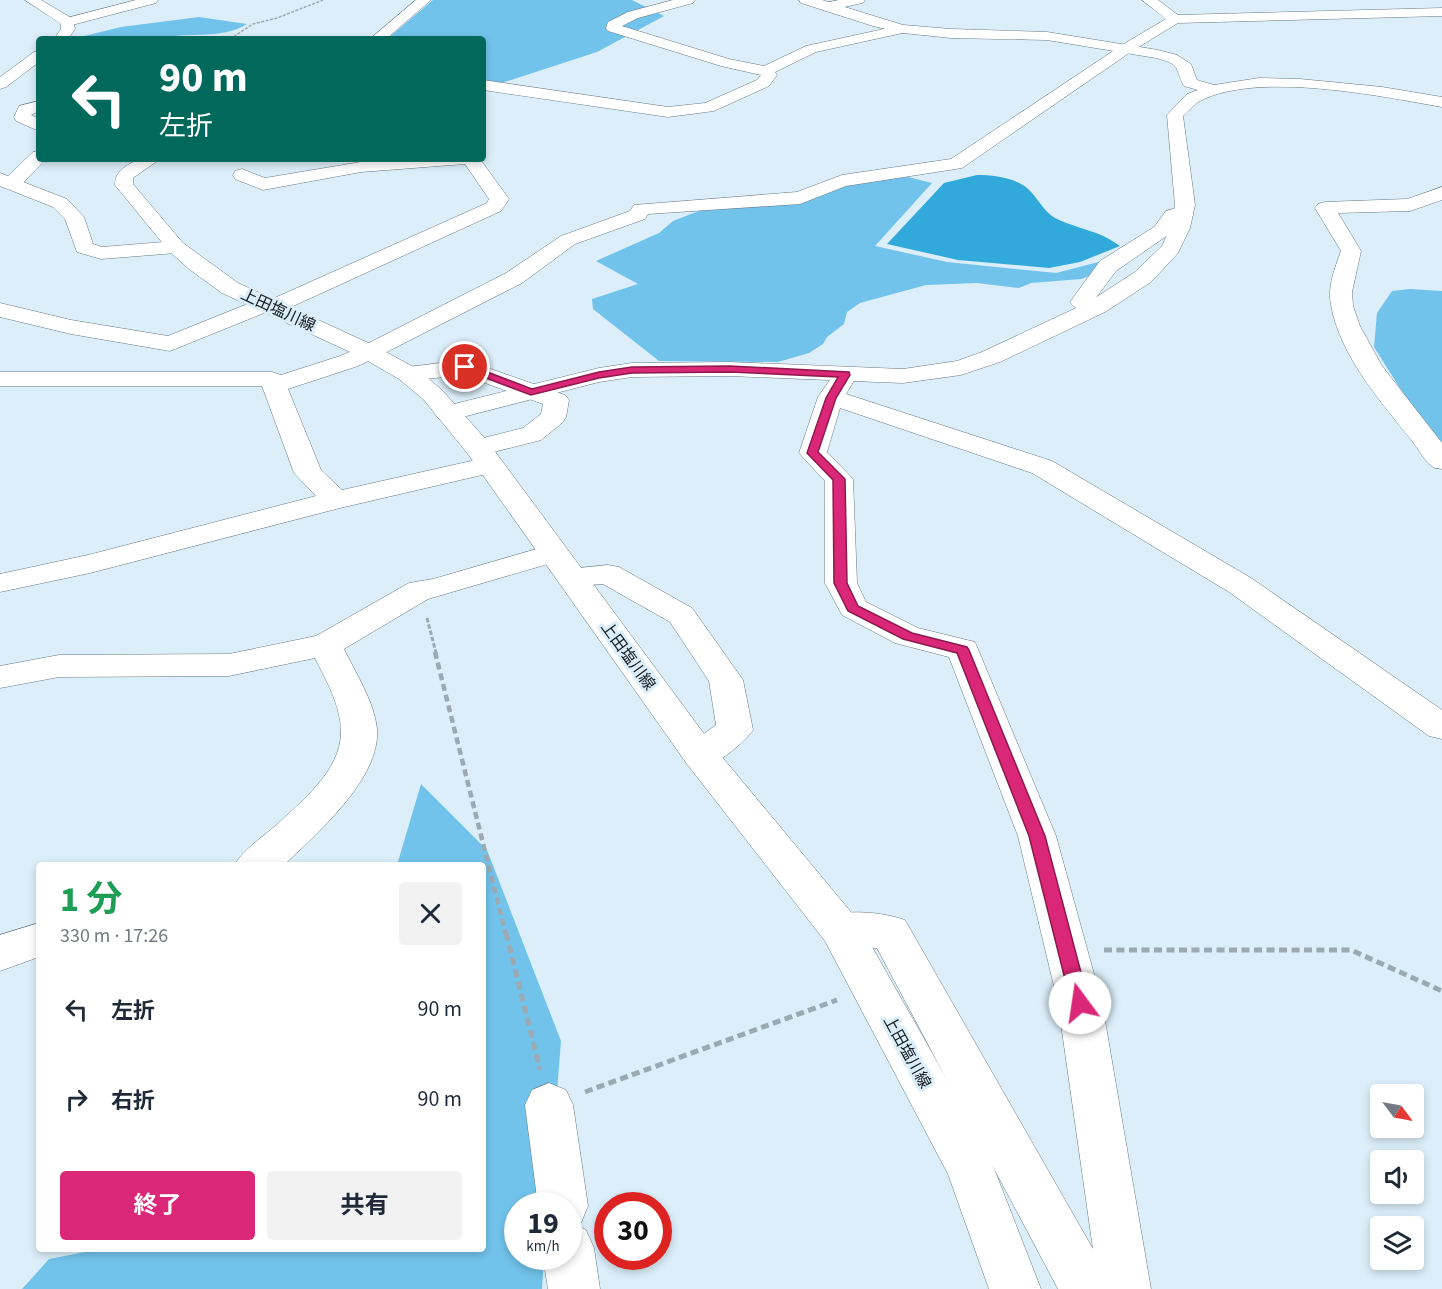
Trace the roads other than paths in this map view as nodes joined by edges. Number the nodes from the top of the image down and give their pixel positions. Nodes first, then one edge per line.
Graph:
1 (33, 0) edge
2 (151, 0) edge
3 (424, 0) edge
4 (688, 0) edge
5 (806, 0) edge
6 (858, 0) edge
7 (1149, 0) edge
8 (830, 6) junction
9 (1442, 12) edge
10 (1175, 19) junction
11 (68, 22) junction
12 (902, 29) junction
13 (64, 36) edge
14 (381, 36) edge
15 (1127, 48) junction
16 (36, 57) edge
17 (766, 70) junction
18 (0, 84) edge
19 (486, 85) edge
20 (1214, 90) junction
21 (1442, 102) edge
22 (31, 110) edge
23 (2, 113) dead end
24 (36, 124) edge
25 (36, 158) edge
26 (146, 162) edge
27 (425, 162) edge
28 (473, 162) edge
29 (242, 175) dead end
30 (6, 181) edge
31 (1442, 193) edge
32 (176, 247) junction
33 (268, 306) junction
34 (0, 310) edge
35 (369, 352) junction
36 (408, 374) junction
37 (0, 379) edge
38 (274, 385) junction
39 (838, 386) junction
40 (531, 392) junction
41 (447, 413) junction
42 (484, 457) junction
43 (1442, 461) edge
44 (336, 500) junction
45 (563, 565) junction
46 (0, 583) edge
47 (326, 645) junction
48 (0, 677) edge
49 (1442, 727) edge
50 (700, 755) junction
51 (261, 862) edge
52 (840, 929) junction
53 (36, 941) edge
54 (0, 953) edge
55 (549, 1105) road end
56 (561, 1192) edge
57 (571, 1270) edge
58 (574, 1289) edge
59 (1014, 1289) edge
60 (1097, 1289) edge
61 (1125, 1289) edge

1 - 11 street
2 - 11 street
3 - 14 street
4 - 17 street
5 - 8 street
6 - 8 street
7 - 10 street
8 - 12 street
9 - 10 street
10 - 15 street
11 - 13 street
12 - 15 street
12 - 17 street
15 - 20 street
15 - 35 street
16 - 18 street
17 - 19 street
20 - 21 street
20 - 39 street
22 - 23 street
22 - 24 street
25 - 30 street
26 - 32 street, 上田塩川線
27 - 29 street
28 - 33 street
30 - 32 street
31 - 43 street
32 - 33 street, 上田塩川線
33 - 34 street
33 - 35 street, 上田塩川線
35 - 36 street, 上田塩川線
35 - 38 street
36 - 40 street
36 - 41 street, 上田塩川線
37 - 38 street
38 - 44 street
39 - 40 street
39 - 49 street
39 - 61 street
40 - 41 street
40 - 42 street
41 - 42 street, 上田塩川線
42 - 44 street
42 - 45 street, 上田塩川線
44 - 46 street
45 - 47 street
45 - 50 street, 上田塩川線
45 - 50 street
47 - 48 street
47 - 51 street
50 - 52 street, 上田塩川線
52 - 59 street, 上田塩川線
52 - 60 street
53 - 54 street
55 - 56 street
57 - 58 street

